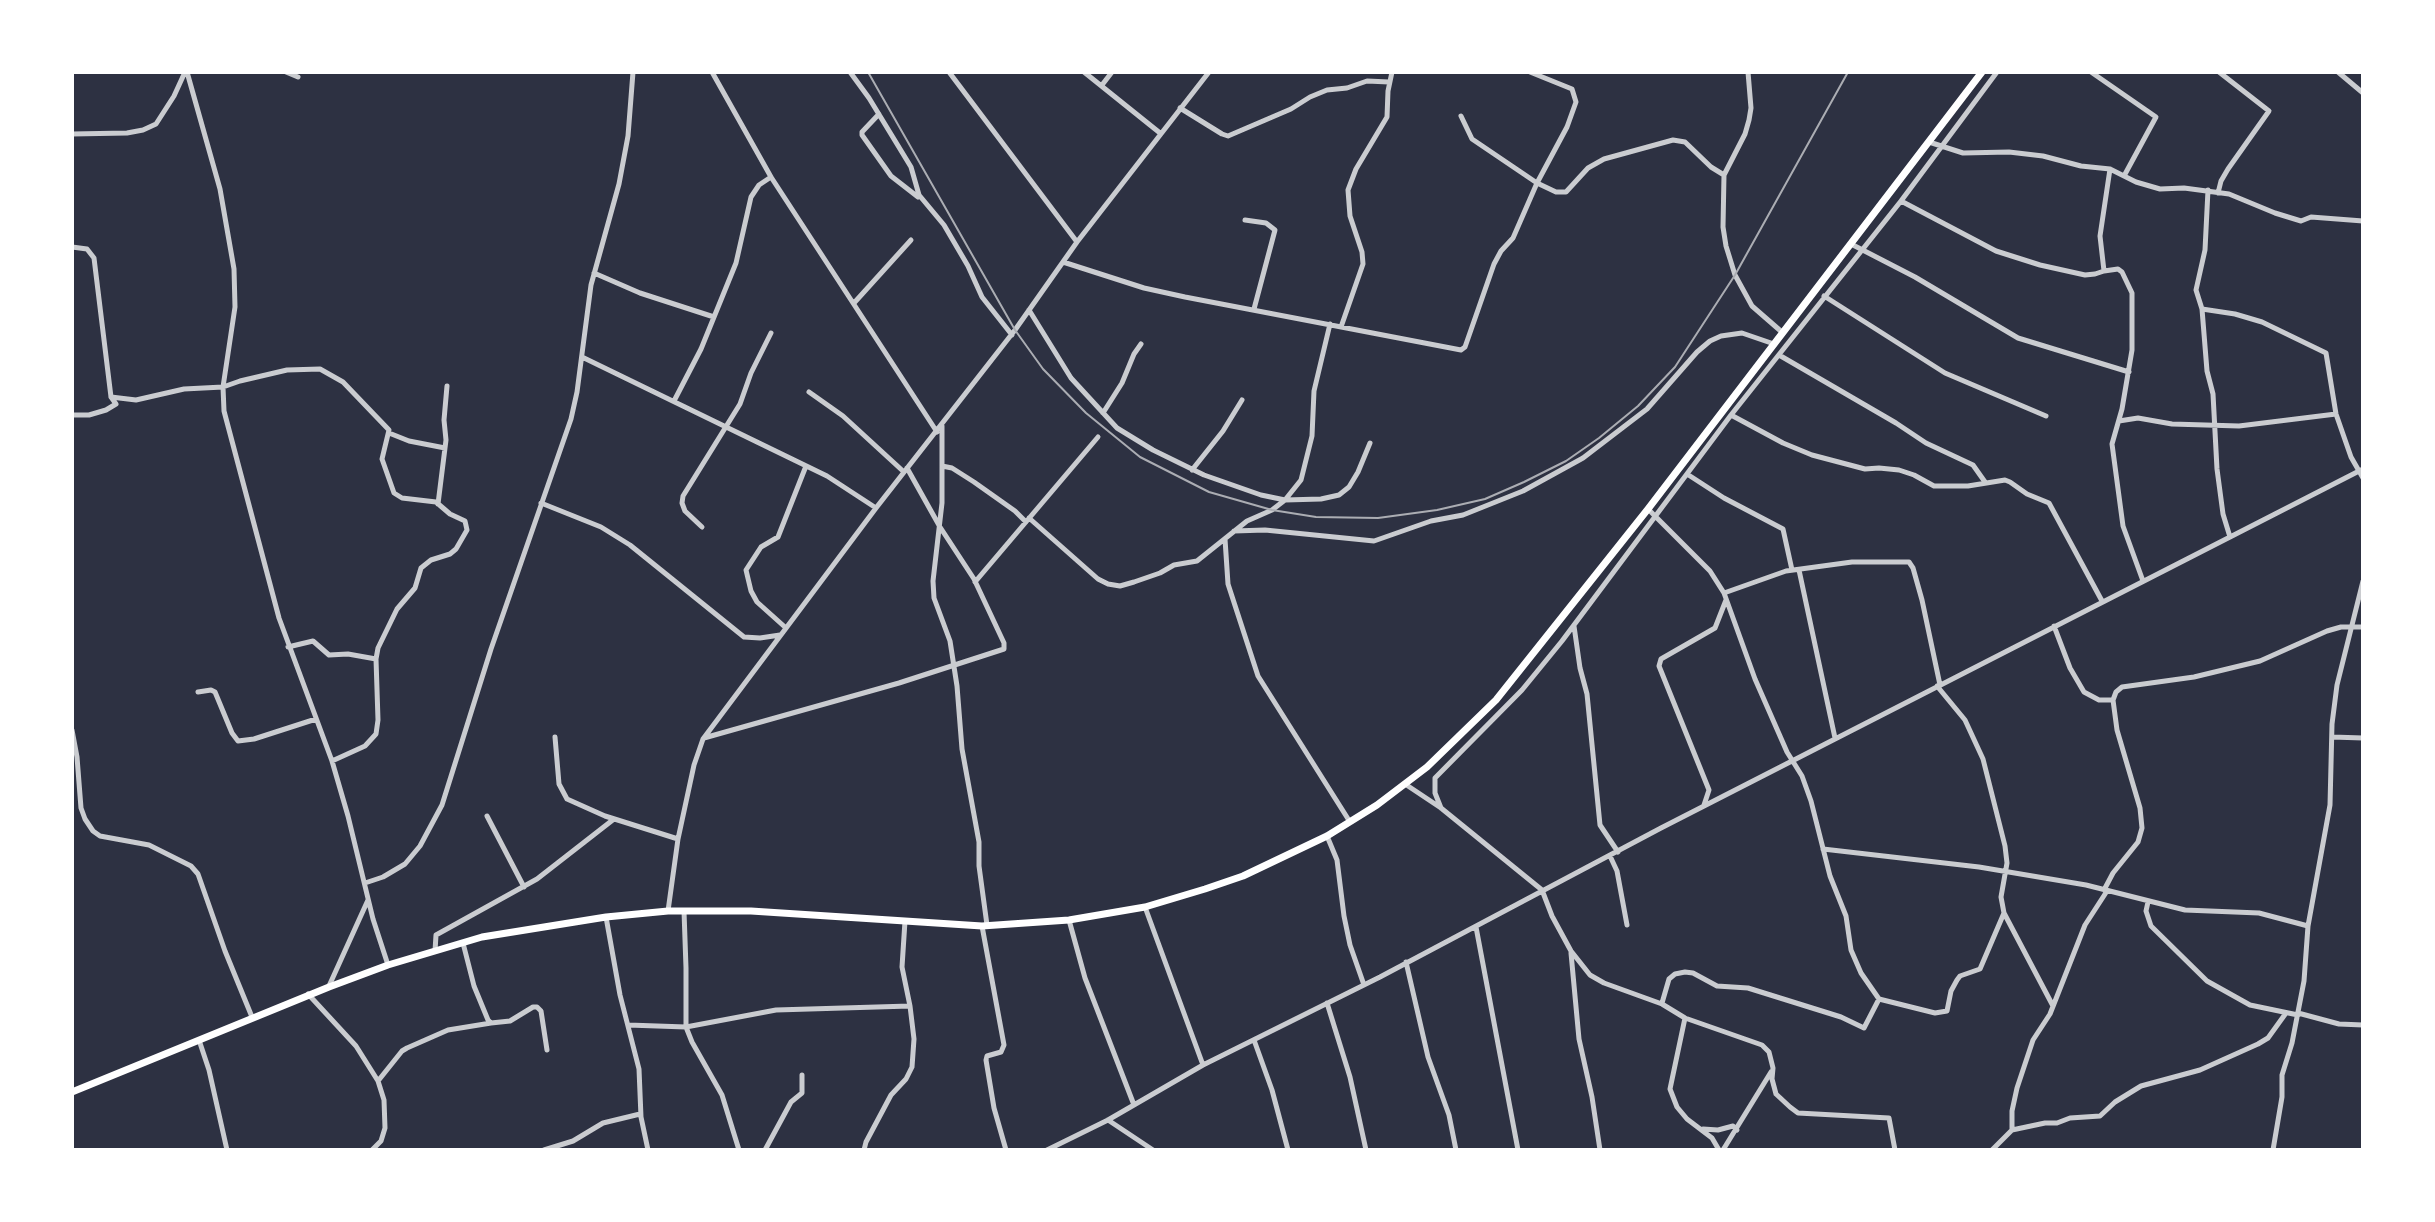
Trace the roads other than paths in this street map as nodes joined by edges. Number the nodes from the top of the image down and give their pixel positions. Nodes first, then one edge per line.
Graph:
1 (186, 72) edge
2 (286, 72) edge
3 (633, 72) edge
4 (712, 72) edge
5 (850, 72) edge
6 (949, 72) edge
7 (1084, 72) edge
8 (1112, 72) edge
9 (1209, 72) edge
10 (1392, 72) edge
11 (1530, 72) edge
12 (1748, 72) edge
13 (1982, 72) edge
14 (1997, 72) edge
15 (2091, 72) edge
16 (2219, 72) edge
17 (2338, 72) edge
18 (298, 77) dead end
19 (1389, 82) junction
20 (1102, 85) junction
21 (2363, 93) edge
22 (1180, 108) junction
23 (879, 114) junction
24 (1461, 116) dead end
25 (1160, 133) junction
26 (72, 134) edge
27 (1928, 141) junction
28 (1941, 145) junction
29 (2110, 169) junction
30 (1724, 175) junction
31 (2124, 176) junction
32 (771, 177) junction
33 (1537, 183) junction
34 (2208, 190) junction
35 (2218, 193) junction
36 (922, 200) junction
37 (1901, 201) junction
38 (1245, 220) dead end
39 (2363, 221) edge
40 (911, 240) dead end
41 (1077, 242) junction
42 (1850, 243) junction
43 (72, 247) edge
44 (1861, 250) junction
45 (1063, 262) junction
46 (2104, 271) junction
47 (594, 273) junction
48 (1824, 296) junction
49 (854, 303) junction
50 (1254, 309) junction
51 (2202, 309) junction
52 (1029, 310) junction
53 (714, 317) junction
54 (1330, 324) junction
55 (1341, 327) junction
56 (771, 333) dead end
57 (1783, 333) junction
58 (1012, 335) junction
59 (1141, 344) dead end
60 (1775, 344) junction
61 (1779, 355) junction
62 (582, 357) junction
63 (2129, 372) junction
64 (447, 386) dead end
65 (223, 387) junction
66 (809, 392) dead end
67 (111, 397) junction
68 (127, 400) junction
69 (1242, 400) dead end
70 (674, 401) junction
71 (116, 404) junction
72 (1103, 413) junction
73 (2336, 414) junction
74 (72, 415) edge
75 (1731, 415) junction
76 (2046, 416) dead end
77 (2118, 421) junction
78 (942, 425) junction
79 (2215, 425) junction
80 (726, 429) junction
81 (937, 432) junction
82 (389, 433) junction
83 (1098, 437) dead end
84 (1370, 443) dead end
85 (445, 448) junction
86 (806, 466) junction
87 (942, 466) junction
88 (906, 470) junction
89 (1192, 470) junction
90 (2361, 470) edge
91 (1687, 474) junction
92 (2363, 478) edge
93 (1985, 482) junction
94 (1285, 500) junction
95 (541, 503) junction
96 (438, 504) junction
97 (876, 508) junction
98 (1648, 509) junction
99 (1656, 517) junction
100 (1028, 520) junction
101 (702, 527) dead end
102 (940, 527) junction
103 (1234, 531) junction
104 (2230, 537) junction
105 (1225, 539) junction
106 (1796, 570) junction
107 (2143, 581) junction
108 (2363, 581) edge
109 (975, 582) junction
110 (1724, 593) junction
111 (1726, 600) junction
112 (2102, 602) junction
113 (1574, 626) junction
114 (2054, 626) junction
115 (2352, 627) junction
116 (2363, 627) edge
117 (786, 628) junction
118 (781, 635) junction
119 (288, 647) junction
120 (376, 659) junction
121 (954, 667) junction
122 (1938, 685) junction
123 (198, 692) dead end
124 (2113, 700) junction
125 (316, 719) junction
126 (72, 730) edge
127 (555, 737) dead end
128 (2332, 737) junction
129 (1835, 738) junction
130 (2363, 738) edge
131 (703, 739) junction
132 (1793, 760) junction
133 (332, 761) junction
134 (1405, 784) junction
135 (72, 801) edge
136 (1703, 806) junction
137 (81, 808) junction
138 (1441, 808) junction
139 (487, 816) dead end
140 (614, 819) junction
141 (1350, 822) junction
142 (1327, 836) junction
143 (678, 839) junction
144 (1823, 849) junction
145 (1618, 852) junction
146 (1610, 856) junction
147 (2006, 871) junction
148 (365, 883) junction
149 (524, 887) junction
150 (1542, 890) junction
151 (2106, 890) junction
152 (368, 899) junction
153 (2148, 902) junction
154 (1145, 907) junction
155 (668, 911) junction
156 (684, 911) junction
157 (2004, 913) junction
158 (606, 917) junction
159 (1069, 920) junction
160 (905, 921) junction
161 (1627, 925) dead end
162 (985, 926) junction
163 (2308, 926) junction
164 (1476, 927) junction
165 (463, 943) junction
166 (435, 951) junction
167 (1571, 951) junction
168 (1406, 962) junction
169 (388, 965) junction
170 (1364, 985) junction
171 (329, 987) junction
172 (308, 994) junction
173 (1879, 999) junction
174 (1327, 1003) junction
175 (1662, 1004) junction
176 (910, 1006) junction
177 (2053, 1006) junction
178 (2286, 1013) junction
179 (2298, 1014) junction
180 (252, 1017) junction
181 (1685, 1018) junction
182 (491, 1023) junction
183 (628, 1025) junction
184 (2363, 1025) edge
185 (686, 1027) junction
186 (199, 1040) junction
187 (1254, 1040) junction
188 (547, 1050) dead end
189 (1203, 1065) junction
190 (1773, 1068) junction
191 (802, 1075) dead end
192 (378, 1081) junction
193 (72, 1092) edge
194 (1134, 1105) junction
195 (640, 1114) junction
196 (1108, 1120) junction
197 (1702, 1129) junction
198 (1737, 1130) junction
199 (2012, 1130) junction
200 (375, 1149) edge
201 (227, 1150) edge
202 (544, 1150) edge
203 (648, 1150) edge
204 (739, 1150) edge
205 (765, 1150) edge
206 (864, 1150) edge
207 (1006, 1150) edge
208 (1047, 1150) edge
209 (1153, 1150) edge
210 (1288, 1150) edge
211 (1366, 1150) edge
212 (1456, 1150) edge
213 (1518, 1150) edge
214 (1600, 1150) edge
215 (1721, 1150) edge
216 (1895, 1150) edge
217 (1992, 1150) edge
218 (2273, 1150) edge

1 - 26 street
1 - 65 street
2 - 18 street
3 - 47 street
4 - 32 street
5 - 23 street
6 - 41 street
7 - 20 street
8 - 20 street
9 - 22 street
10 - 19 street
11 - 33 street
12 - 30 street
13 - 27 main road
14 - 28 street
15 - 31 street
16 - 35 street
17 - 21 street
19 - 22 street
19 - 55 street
20 - 25 street
22 - 25 street
23 - 36 street
23 - 36 street
24 - 33 street
25 - 41 street
27 - 28 street
27 - 42 main road
28 - 29 street
28 - 37 street
29 - 31 street
29 - 46 street
30 - 33 street
30 - 57 street
31 - 34 street
32 - 49 street
32 - 53 street
33 - 55 street
34 - 35 street
34 - 51 street
35 - 39 street
36 - 58 street
37 - 44 street
37 - 46 street
38 - 50 street
40 - 49 street
41 - 45 street
42 - 44 street
42 - 57 main road
43 - 67 street
44 - 48 street
44 - 63 street
45 - 50 street
45 - 52 street
46 - 63 street
47 - 53 street
47 - 62 street
48 - 61 street
48 - 76 street
49 - 81 street
50 - 54 street
51 - 73 street
51 - 79 street
52 - 58 street
52 - 72 street
53 - 70 street
54 - 55 street
54 - 94 street
56 - 80 street
57 - 60 main road
58 - 78 street
59 - 72 street
60 - 98 main road
60 - 103 street
61 - 75 street
61 - 93 street
62 - 70 street
62 - 95 street
63 - 77 street
64 - 85 street
65 - 68 street
65 - 82 street
65 - 119 street
66 - 88 street
67 - 68 street
67 - 71 street
68 - 71 street
69 - 89 street
70 - 80 street
71 - 74 street
72 - 89 street
73 - 79 street
73 - 90 street
75 - 91 street
75 - 93 street
77 - 79 street
77 - 107 street
78 - 81 street
78 - 87 street
79 - 104 street
80 - 86 street
80 - 101 street
81 - 88 street
82 - 85 street
82 - 96 street
83 - 100 street
84 - 94 street
85 - 96 street
86 - 97 street
86 - 117 street
87 - 100 street
87 - 102 street
88 - 97 street
88 - 102 street
89 - 94 street
90 - 92 street
90 - 104 street
91 - 99 street
91 - 106 street
93 - 112 street
94 - 103 street
95 - 118 street
95 - 148 street
96 - 120 street
97 - 117 street
98 - 99 street
98 - 134 main road
99 - 110 street
99 - 113 street
100 - 105 street
100 - 109 street
102 - 109 street
102 - 121 street
103 - 105 street
104 - 107 street
105 - 141 street
106 - 110 street
106 - 122 street
106 - 129 street
107 - 112 street
108 - 115 street
109 - 121 street
110 - 111 street
111 - 132 street
111 - 136 street
112 - 114 street
113 - 138 street
113 - 145 street
114 - 122 street
114 - 124 street
115 - 116 street
115 - 124 street
115 - 128 street
117 - 118 street
118 - 131 street
119 - 120 street
119 - 125 street
120 - 133 street
121 - 131 street
121 - 162 street
122 - 129 street
122 - 147 street
123 - 125 street
124 - 151 street
125 - 133 street
126 - 137 street
127 - 140 street
128 - 130 street
128 - 163 street
129 - 132 street
131 - 143 street
132 - 136 street
132 - 144 street
133 - 148 street
134 - 138 street
134 - 141 main road
135 - 137 street
136 - 145 street
137 - 180 street
138 - 150 street
139 - 149 street
140 - 143 street
140 - 149 street
141 - 142 main road
142 - 154 main road
142 - 170 street
143 - 155 street
144 - 147 street
144 - 173 street
145 - 146 street
146 - 150 street
146 - 161 street
147 - 151 street
147 - 157 street
148 - 152 street
149 - 166 street
150 - 164 street
150 - 167 street
151 - 153 street
151 - 177 street
152 - 169 street
152 - 171 street
153 - 163 street
153 - 178 street
154 - 159 main road
154 - 189 street
155 - 156 main road
155 - 158 main road
156 - 160 main road
156 - 185 street
157 - 173 street
157 - 177 street
158 - 165 main road
158 - 183 street
159 - 162 main road
159 - 194 street
160 - 162 main road
160 - 176 street
162 - 207 street
163 - 179 street
164 - 168 street
164 - 213 street
165 - 166 main road
165 - 182 street
166 - 169 main road
167 - 175 street
167 - 214 street
168 - 170 street
168 - 212 street
169 - 171 main road
170 - 174 street
171 - 172 main road
172 - 180 main road
172 - 192 street
173 - 175 street
174 - 187 street
174 - 211 street
175 - 181 street
176 - 185 street
176 - 206 street
177 - 199 street
178 - 179 street
178 - 199 street
179 - 184 street
179 - 218 street
180 - 186 main road
181 - 190 street
181 - 197 street
182 - 188 street
182 - 192 street
183 - 185 street
183 - 195 street
185 - 204 street
186 - 193 main road
186 - 201 street
187 - 189 street
187 - 210 street
189 - 194 street
190 - 198 street
190 - 216 street
191 - 205 street
192 - 200 street
194 - 196 street
195 - 202 street
195 - 203 street
196 - 208 street
196 - 209 street
197 - 198 street
197 - 215 street
198 - 215 street
199 - 217 street

